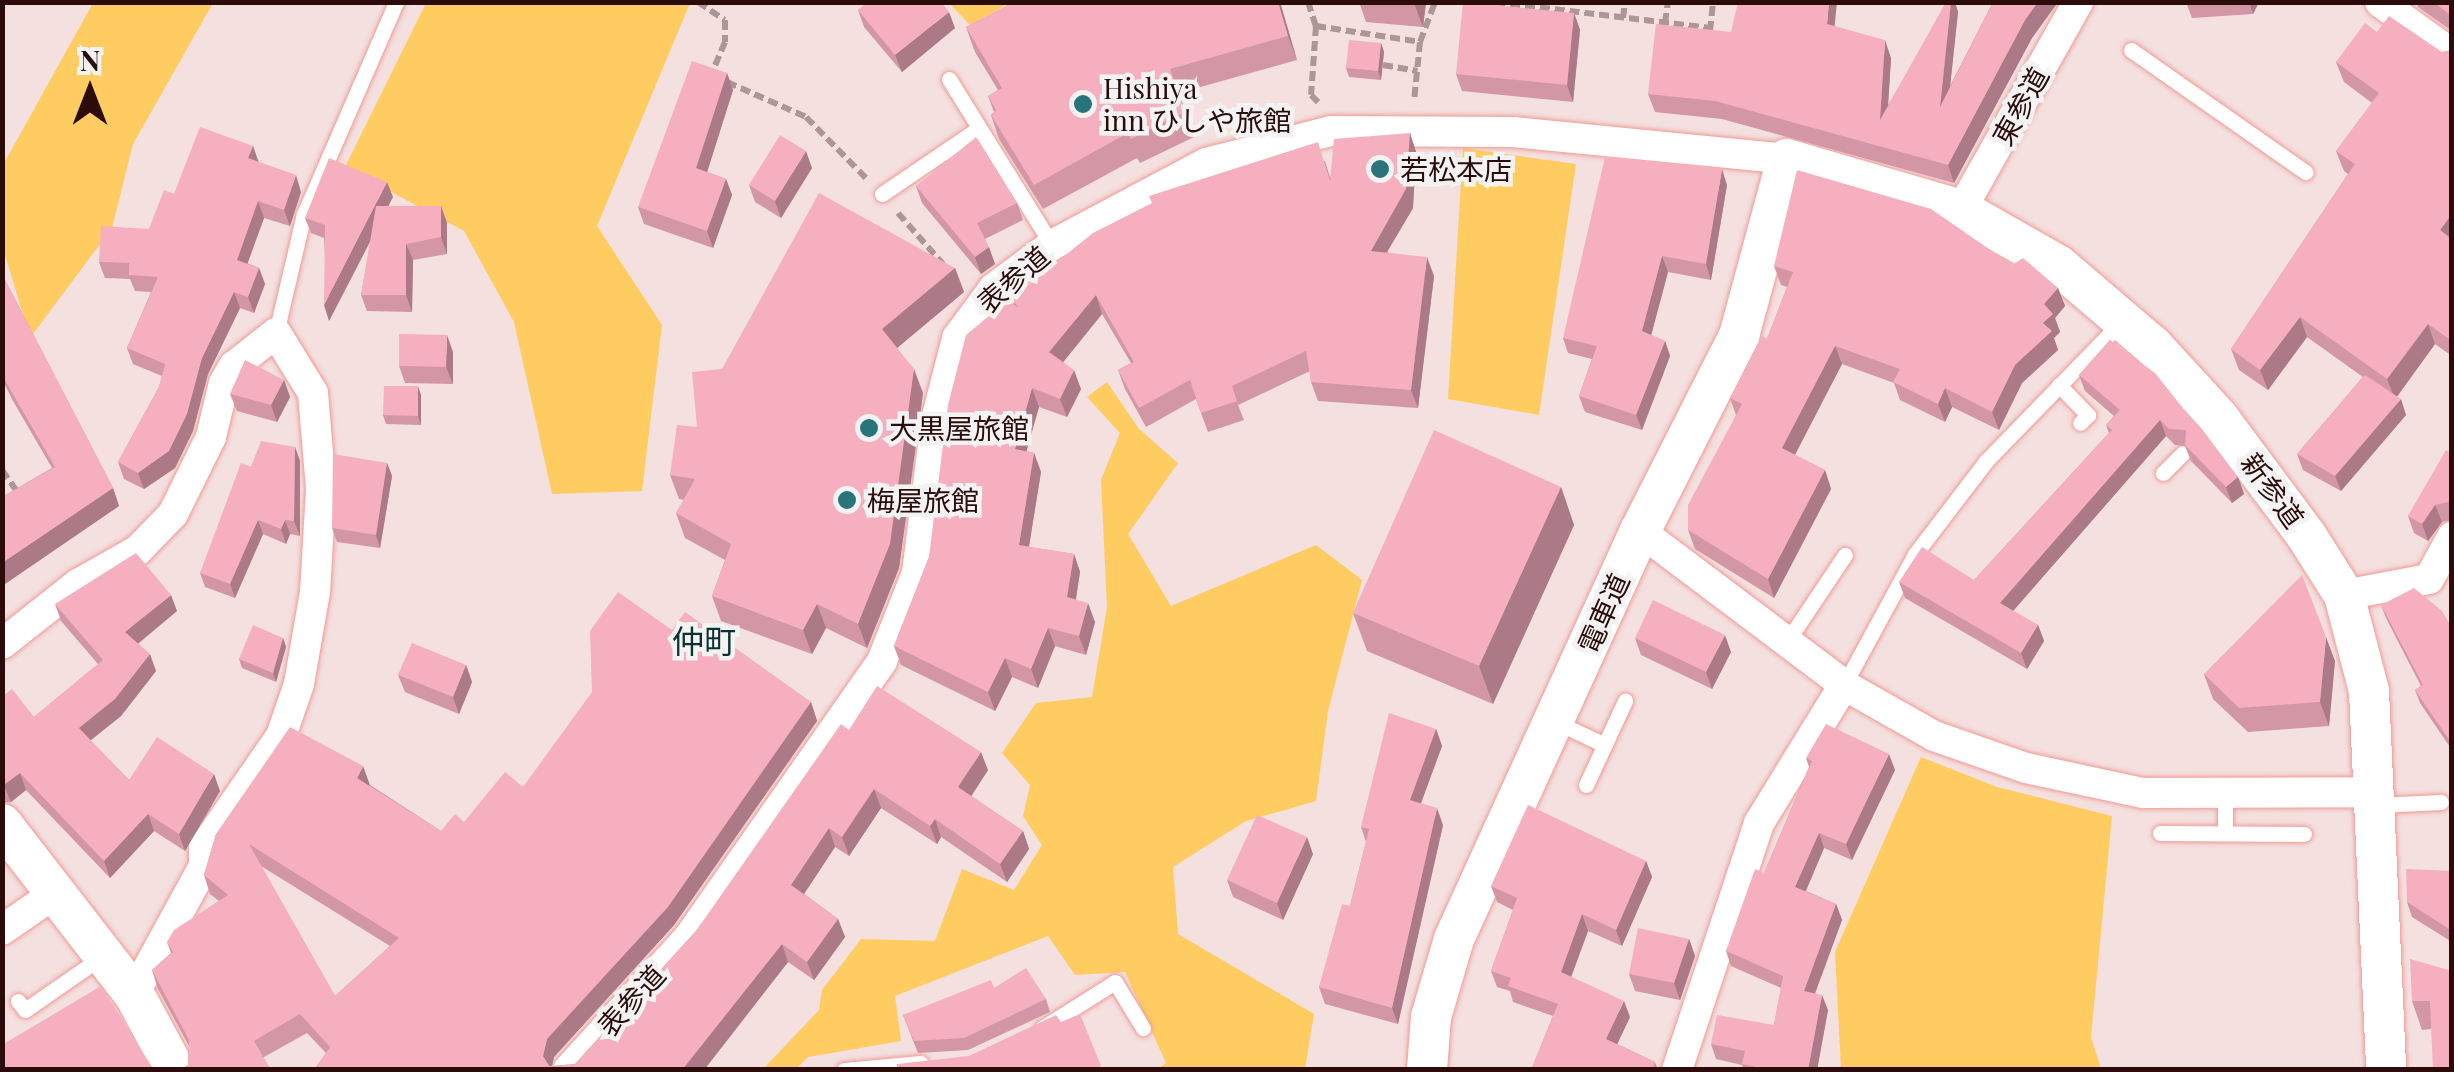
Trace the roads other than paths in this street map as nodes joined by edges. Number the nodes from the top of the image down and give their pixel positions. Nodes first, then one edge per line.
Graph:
1 (396, 2) edge
2 (2078, 2) edge
3 (2380, 2) edge
4 (2131, 50) dead end
5 (2452, 54) edge
6 (949, 80) dead end
7 (979, 128) junction
8 (1787, 159) junction
9 (2304, 172) dead end
10 (882, 194) road end
11 (1961, 210) junction
12 (1052, 245) junction
13 (2125, 318) junction
14 (276, 333) junction
15 (2060, 385) junction
16 (2080, 423) dead end
17 (2183, 453) edge
18 (2163, 473) dead end
19 (1640, 532) junction
20 (2452, 536) edge
21 (1845, 555) dead end
22 (2440, 590) edge
23 (2344, 595) junction
24 (1786, 643) junction
25 (2, 644) edge
26 (1844, 684) junction
27 (1625, 701) dead end
28 (1554, 721) junction
29 (1605, 745) junction
30 (1586, 786) dead end
31 (2225, 793) junction
32 (2376, 799) junction
33 (2441, 802) dead end
34 (2, 824) edge
35 (2160, 834) dead end
36 (2225, 834) junction
37 (2304, 834) dead end
38 (54, 894) junction
39 (2, 930) edge
40 (103, 956) junction
41 (134, 994) junction
42 (18, 1001) dead end
43 (1143, 1028) dead end
44 (1022, 1038) edge
45 (935, 1062) edge
46 (175, 1070) edge
47 (568, 1070) edge
48 (844, 1070) edge
49 (1427, 1070) edge
50 (1677, 1070) edge
51 (2386, 1070) edge

1 - 14 lane
2 - 11 street, 東参道
3 - 5 street
4 - 9 lane
6 - 7 lane
7 - 10 lane
7 - 12 lane
8 - 11 street, 新参道
8 - 12 street, 表参道
8 - 19 street, 電車道
11 - 13 street, 新参道
12 - 47 street, 表参道
13 - 15 lane
13 - 23 street, 新参道
14 - 25 street
14 - 41 street
15 - 16 lane
15 - 26 lane
17 - 18 lane
19 - 24 street
19 - 28 street, 電車道
20 - 22 street
21 - 24 lane
22 - 23 street
23 - 32 street, 新参道
24 - 26 street
26 - 31 street
26 - 50 street
27 - 29 lane
28 - 29 lane
28 - 49 street, 電車道
29 - 30 lane
31 - 32 street
31 - 36 lane
32 - 33 lane
32 - 51 street, 新参道
34 - 38 street
35 - 36 lane
36 - 37 lane
38 - 39 street
38 - 40 street
40 - 41 street
40 - 42 lane
41 - 46 street
43 - 44 lane
45 - 48 lane

